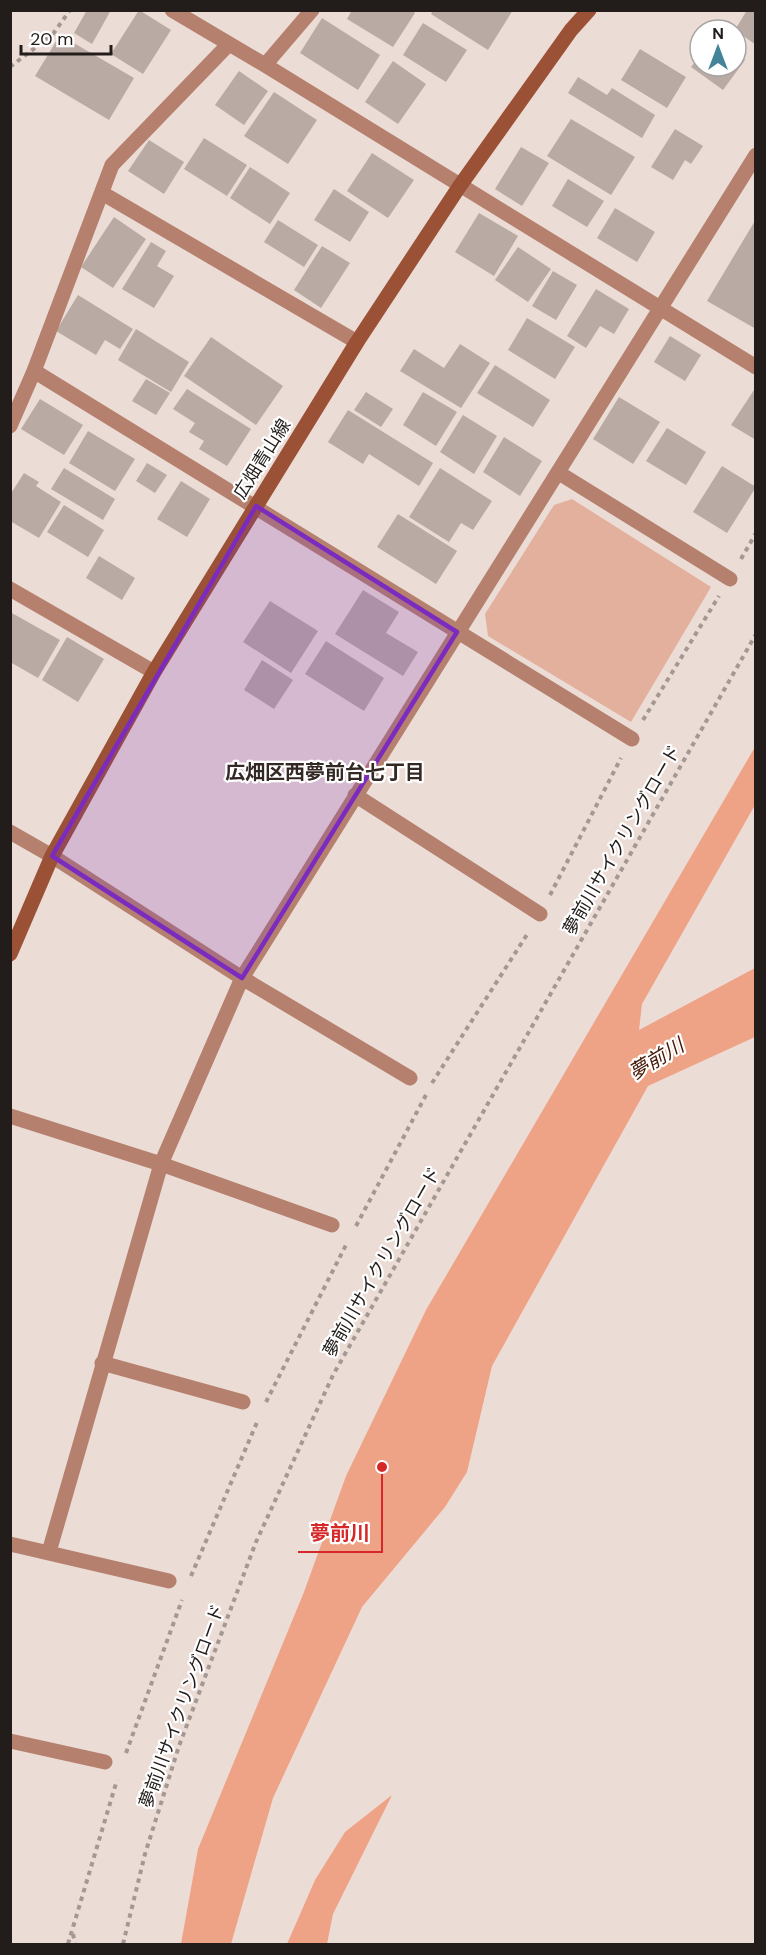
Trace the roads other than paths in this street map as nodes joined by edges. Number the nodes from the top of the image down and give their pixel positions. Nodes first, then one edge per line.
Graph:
1 (172, 10) edge
2 (312, 10) edge
3 (589, 10) edge
4 (228, 45) junction
5 (265, 65) junction
6 (756, 156) edge
7 (459, 187) junction
8 (102, 193) junction
9 (661, 309) junction
10 (357, 342) junction
11 (756, 367) edge
12 (34, 371) junction
13 (10, 426) edge
14 (559, 473) junction
15 (255, 506) junction
16 (730, 579) road end
17 (10, 589) edge
18 (457, 632) junction
19 (154, 672) junction
20 (632, 739) road end
21 (355, 795) junction
22 (10, 832) edge
23 (52, 856) junction
24 (540, 914) road end
25 (10, 954) edge
26 (242, 978) junction
27 (410, 1078) dead end
28 (10, 1116) edge
29 (161, 1164) junction
30 (332, 1225) dead end
31 (102, 1364) junction
32 (243, 1402) dead end
33 (10, 1544) edge
34 (49, 1552) junction
35 (169, 1581) dead end
36 (10, 1742) edge
37 (105, 1762) dead end

1 - 4 street
2 - 5 street
3 - 7 main road, 広畑青山線
4 - 5 street
4 - 8 street
5 - 7 street
6 - 9 street
7 - 9 street
7 - 10 main road, 広畑青山線
8 - 10 street
8 - 12 street
9 - 11 street
9 - 14 street
10 - 15 main road, 広畑青山線
12 - 13 street
12 - 15 street
14 - 16 street
14 - 18 street
15 - 18 street
15 - 19 main road, 広畑青山線
17 - 19 street
18 - 20 street
18 - 21 street
19 - 23 main road, 広畑青山線
21 - 24 street
21 - 26 street
22 - 23 street
23 - 25 main road, 広畑青山線
23 - 26 street
26 - 27 street
26 - 29 street
28 - 29 street
29 - 30 street
29 - 31 street
31 - 32 street
31 - 34 street
33 - 34 street
34 - 35 street
36 - 37 street

